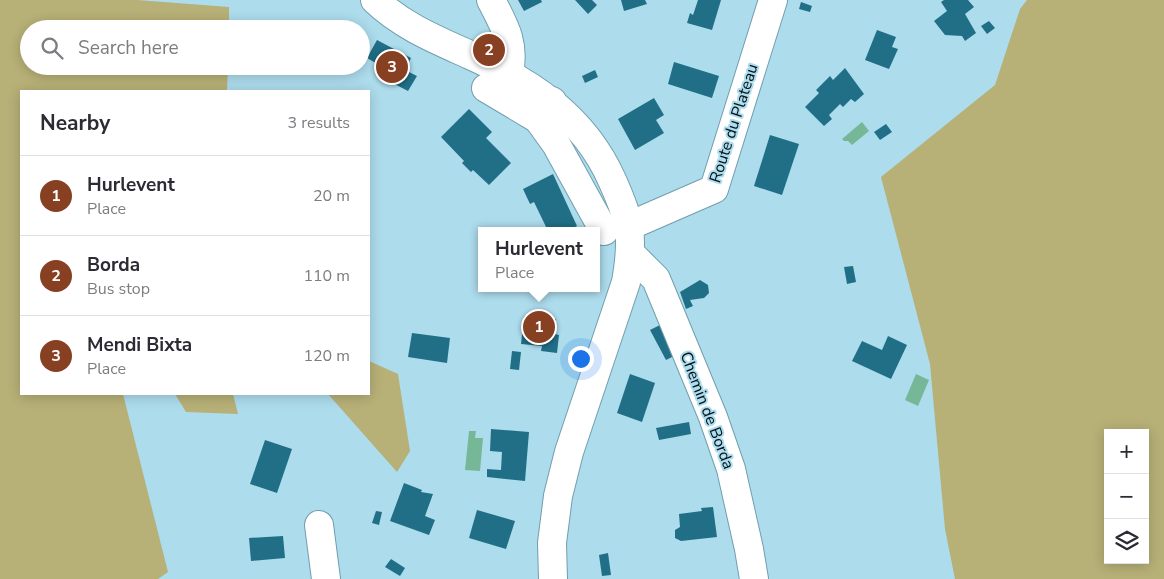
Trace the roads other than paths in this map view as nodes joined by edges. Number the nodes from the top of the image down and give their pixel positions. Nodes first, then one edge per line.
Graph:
1 (375, 0) edge
2 (491, 0) edge
3 (773, 0) edge
4 (509, 73) junction
5 (486, 88) dead end
6 (545, 110) junction
7 (617, 228) junction
8 (631, 254) junction
9 (319, 525) dead end
10 (551, 575) edge
11 (326, 579) edge
12 (754, 579) edge

1 - 4 street
2 - 4 street
3 - 7 street, Route du Plateau
4 - 6 street
5 - 6 street
6 - 7 street
7 - 8 street
8 - 10 street
8 - 12 street, Chemin de Borda
9 - 11 street

